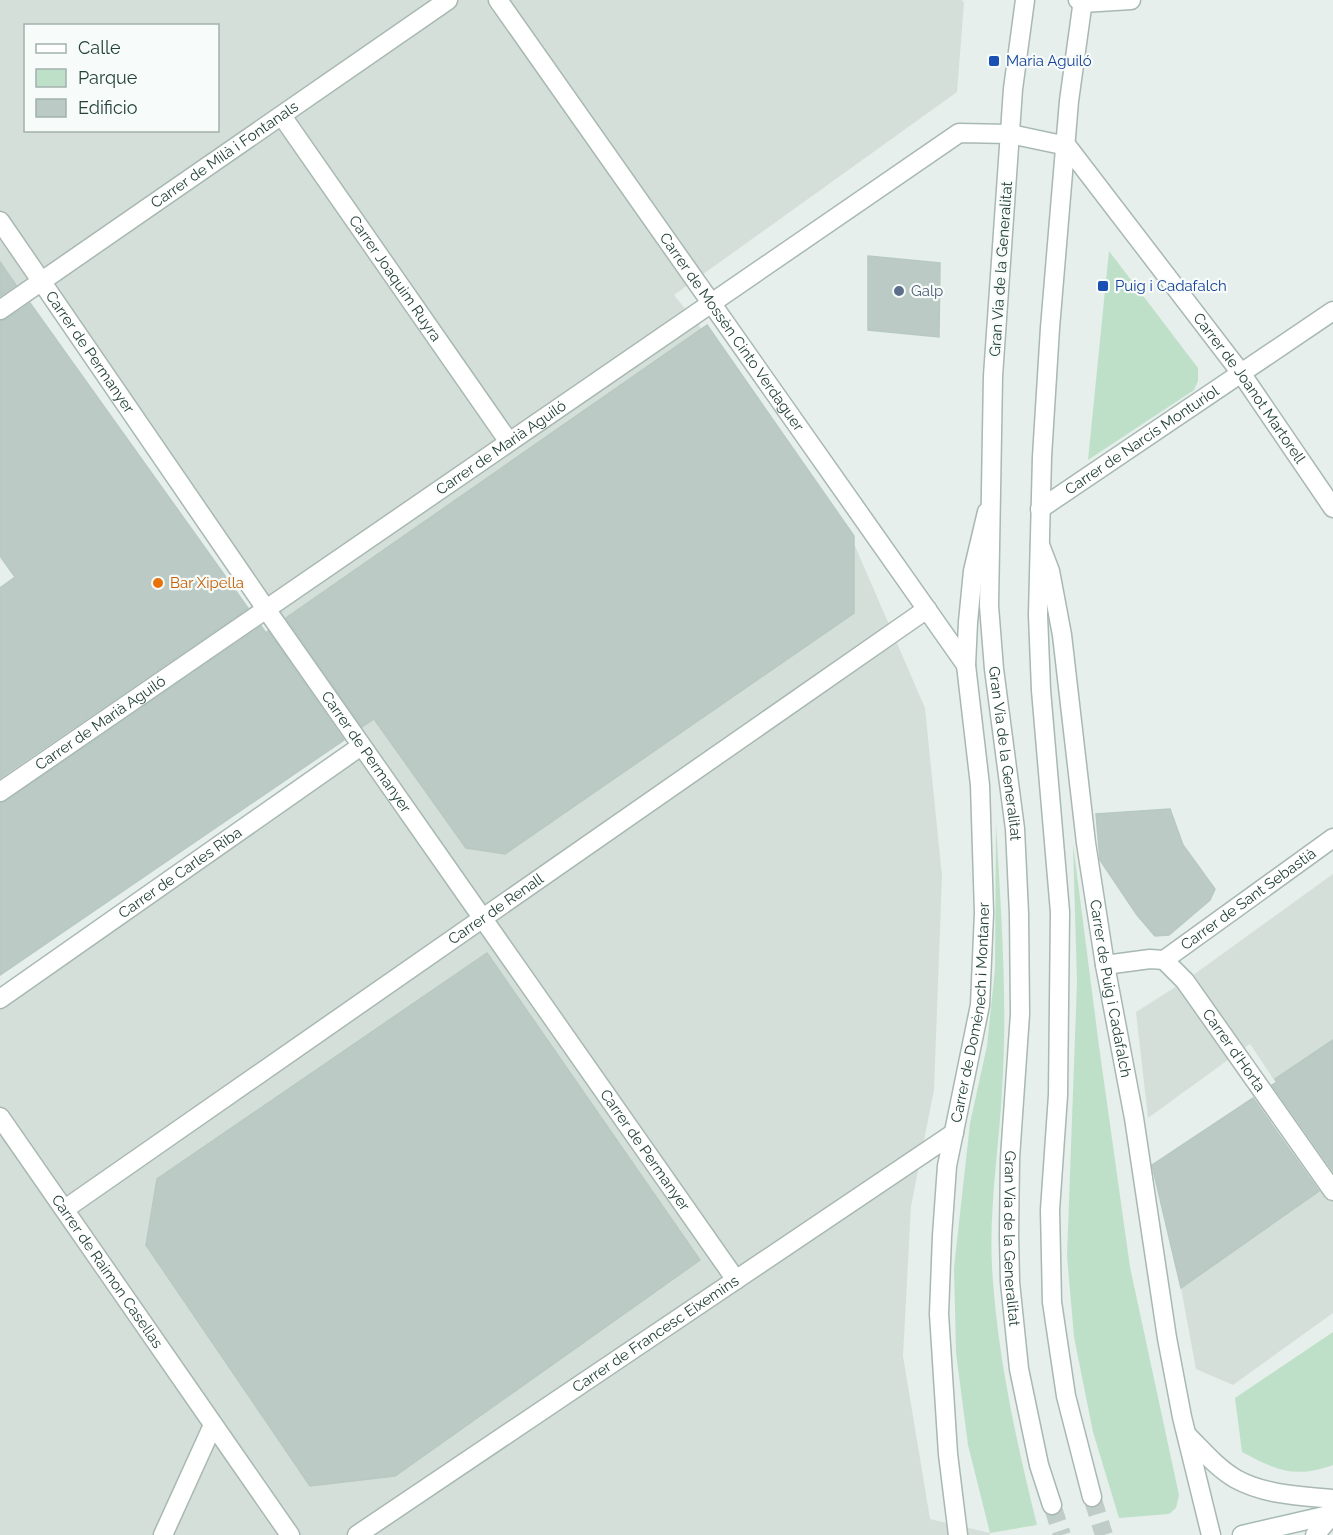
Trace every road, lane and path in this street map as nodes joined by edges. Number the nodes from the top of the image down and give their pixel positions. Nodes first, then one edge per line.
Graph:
1 (448, 0) edge
2 (498, 0) edge
3 (1025, 0) edge
4 (1131, 0) edge
5 (1081, 1) edge
6 (282, 116) junction
7 (1010, 135) junction
8 (1067, 146) junction
9 (0, 221) edge
10 (42, 282) junction
11 (711, 303) junction
12 (0, 310) edge
13 (1333, 311) edge
14 (1241, 373) junction
15 (509, 442) junction
16 (992, 490) junction
17 (1333, 508) edge
18 (1040, 509) junction
19 (1039, 541) junction
20 (266, 609) junction
21 (927, 609) junction
22 (966, 665) junction
23 (361, 746) junction
24 (0, 792) edge
25 (1333, 838) edge
26 (482, 919) junction
27 (1164, 960) junction
28 (1105, 965) junction
29 (0, 999) edge
30 (0, 1117) edge
31 (954, 1132) junction
32 (1333, 1191) edge
33 (65, 1209) junction
34 (736, 1280) junction
35 (213, 1425) junction
36 (1186, 1435) junction
37 (1092, 1497) tunnel mouth
38 (1333, 1499) edge
39 (1052, 1505) tunnel mouth
40 (1333, 1514) edge
41 (163, 1535) edge
42 (290, 1535) edge
43 (357, 1535) edge
44 (958, 1535) edge
45 (1211, 1535) edge
46 (1242, 1535) edge
47 (1315, 1535) edge

1 - 6 street, Carrer de Milà i Fontanals
2 - 11 street, Carrer de Mossèn Cinto Verdaguer
3 - 7 street, Gran Via de la Generalitat
4 - 5 street
5 - 8 street
6 - 10 street, Carrer de Milà i Fontanals
6 - 15 street, Carrer Joaquim Ruyra
7 - 8 street
7 - 11 street, Carrer de Marià Aguiló
7 - 16 street, Gran Via de la Generalitat
8 - 14 street, Carrer de Joanot Martorell
8 - 18 street
9 - 10 street, Carrer de Permanyer
10 - 12 street, Carrer de Milà i Fontanals
10 - 20 street, Carrer de Permanyer
11 - 15 street, Carrer de Marià Aguiló
11 - 21 street, Carrer de Mossèn Cinto Verdaguer
13 - 14 street, Carrer de Narcís Monturiol
14 - 17 street, Carrer de Joanot Martorell
14 - 18 street, Carrer de Narcís Monturiol
15 - 20 street, Carrer de Marià Aguiló
16 - 22 street, Carrer de Domènech i Montaner
16 - 39 street, Gran Via de la Generalitat
18 - 19 street
19 - 28 street, Carrer de Puig i Cadafalch
19 - 37 street
20 - 23 street, Carrer de Permanyer
20 - 24 street, Carrer de Marià Aguiló
21 - 22 street, Carrer de Mossèn Cinto Verdaguer
21 - 26 street, Carrer de Renall
22 - 31 street, Carrer de Domènech i Montaner
23 - 26 street, Carrer de Permanyer
23 - 29 street, Carrer de Carles Riba
25 - 27 street, Carrer de Sant Sebastià
26 - 33 street, Carrer de Renall
26 - 34 street, Carrer de Permanyer
27 - 28 street
27 - 32 street, Carrer d'Horta
28 - 36 street, Carrer de Puig i Cadafalch
30 - 33 street, Carrer de Raimon Casellas
31 - 34 street, Carrer de Francesc Eixemins
31 - 44 street, Carrer de Domènech i Montaner
33 - 35 street, Carrer de Raimon Casellas
34 - 43 street, Carrer de Francesc Eixemins
35 - 41 street
35 - 42 street, Carrer de Raimon Casellas
36 - 38 street
36 - 45 street, Carrer de Puig i Cadafalch
40 - 46 street
40 - 47 street

